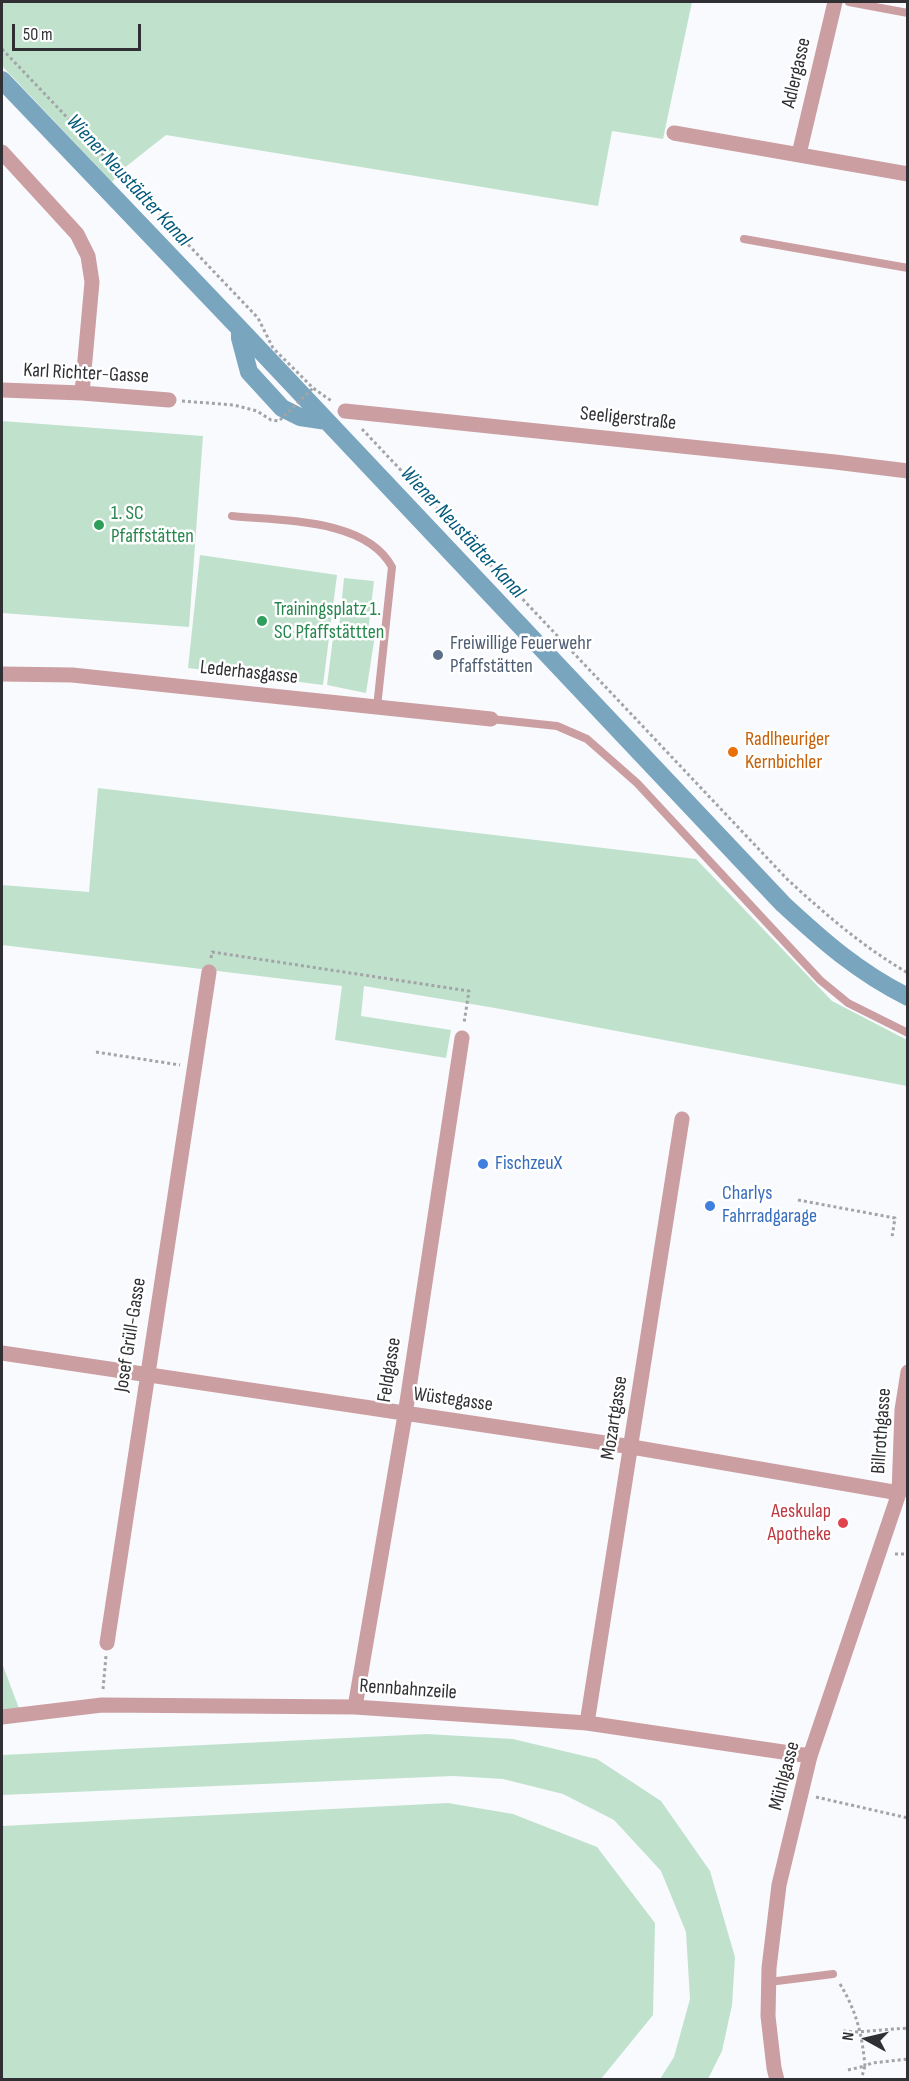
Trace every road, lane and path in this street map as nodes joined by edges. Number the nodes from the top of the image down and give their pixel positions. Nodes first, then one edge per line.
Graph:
1 (836, 2) edge
2 (849, 2) edge
3 (908, 13) edge
4 (2, 50) edge
5 (674, 133) dead end
6 (2, 152) edge
7 (799, 154) junction
8 (908, 174) edge
9 (744, 239) dead end
10 (908, 268) edge
11 (313, 388) junction
12 (2, 390) edge
13 (82, 393) junction
14 (169, 400) joint
15 (345, 411) junction
16 (908, 471) edge
17 (232, 516) dead end
18 (2, 674) edge
19 (377, 707) junction
20 (491, 719) joint
21 (209, 972) joint
22 (908, 973) edge
23 (908, 1033) edge
24 (462, 1038) joint
25 (96, 1052) dead end
26 (194, 1067) junction
27 (682, 1119) dead end
28 (798, 1200) dead end
29 (892, 1237) dead end
30 (2, 1353) edge
31 (908, 1372) edge
32 (147, 1375) junction
33 (405, 1414) junction
34 (632, 1447) junction
35 (903, 1487) edge
36 (107, 1642) joint
37 (102, 1706) junction
38 (355, 1707) junction
39 (2, 1717) edge
40 (587, 1723) junction
41 (810, 1756) junction
42 (801, 1794) junction
43 (908, 1818) edge
44 (833, 1974) joint
45 (769, 1982) junction
46 (908, 2028) edge
47 (843, 2031) dead end
48 (861, 2032) junction
49 (908, 2059) edge
50 (865, 2066) junction
51 (848, 2070) dead end
52 (777, 2079) edge
53 (861, 2079) edge

1 - 7 street, Adlergasse
2 - 3 lane
4 - 11 path
5 - 7 street
6 - 13 street
7 - 8 street
9 - 10 lane
11 - 14 path
11 - 15 path
12 - 13 street, Karl Richter-Gasse
13 - 14 street, Karl Richter-Gasse
15 - 16 street, Seeligerstraße
15 - 22 path
17 - 19 lane
18 - 19 street, Lederhasgasse
19 - 20 street, Lederhasgasse
20 - 23 lane
21 - 24 path
21 - 26 street, Josef Grüll-Gasse
24 - 33 street, Feldgasse
25 - 26 path
26 - 32 street, Josef Grüll-Gasse
27 - 34 street, Mozartgasse
28 - 29 path
30 - 32 street, Wüstegasse
31 - 35 street, Billrothgasse
32 - 33 street, Wüstegasse
32 - 36 street, Josef Grüll-Gasse
33 - 34 street, Wüstegasse
33 - 38 street, Feldgasse
34 - 35 street, Wüstegasse
34 - 40 street, Mozartgasse
35 - 41 street, Mühlgasse
36 - 37 path
37 - 38 street, Rennbahnzeile
37 - 39 street, Rennbahnzeile
38 - 40 street, Rennbahnzeile
40 - 41 street, Rennbahnzeile
41 - 42 street, Mühlgasse
42 - 43 path
42 - 45 street, Mühlgasse
44 - 45 lane
44 - 48 path
45 - 52 street, Mühlgasse
46 - 48 path
47 - 48 path
48 - 50 path
49 - 50 path
50 - 51 path
50 - 53 path

